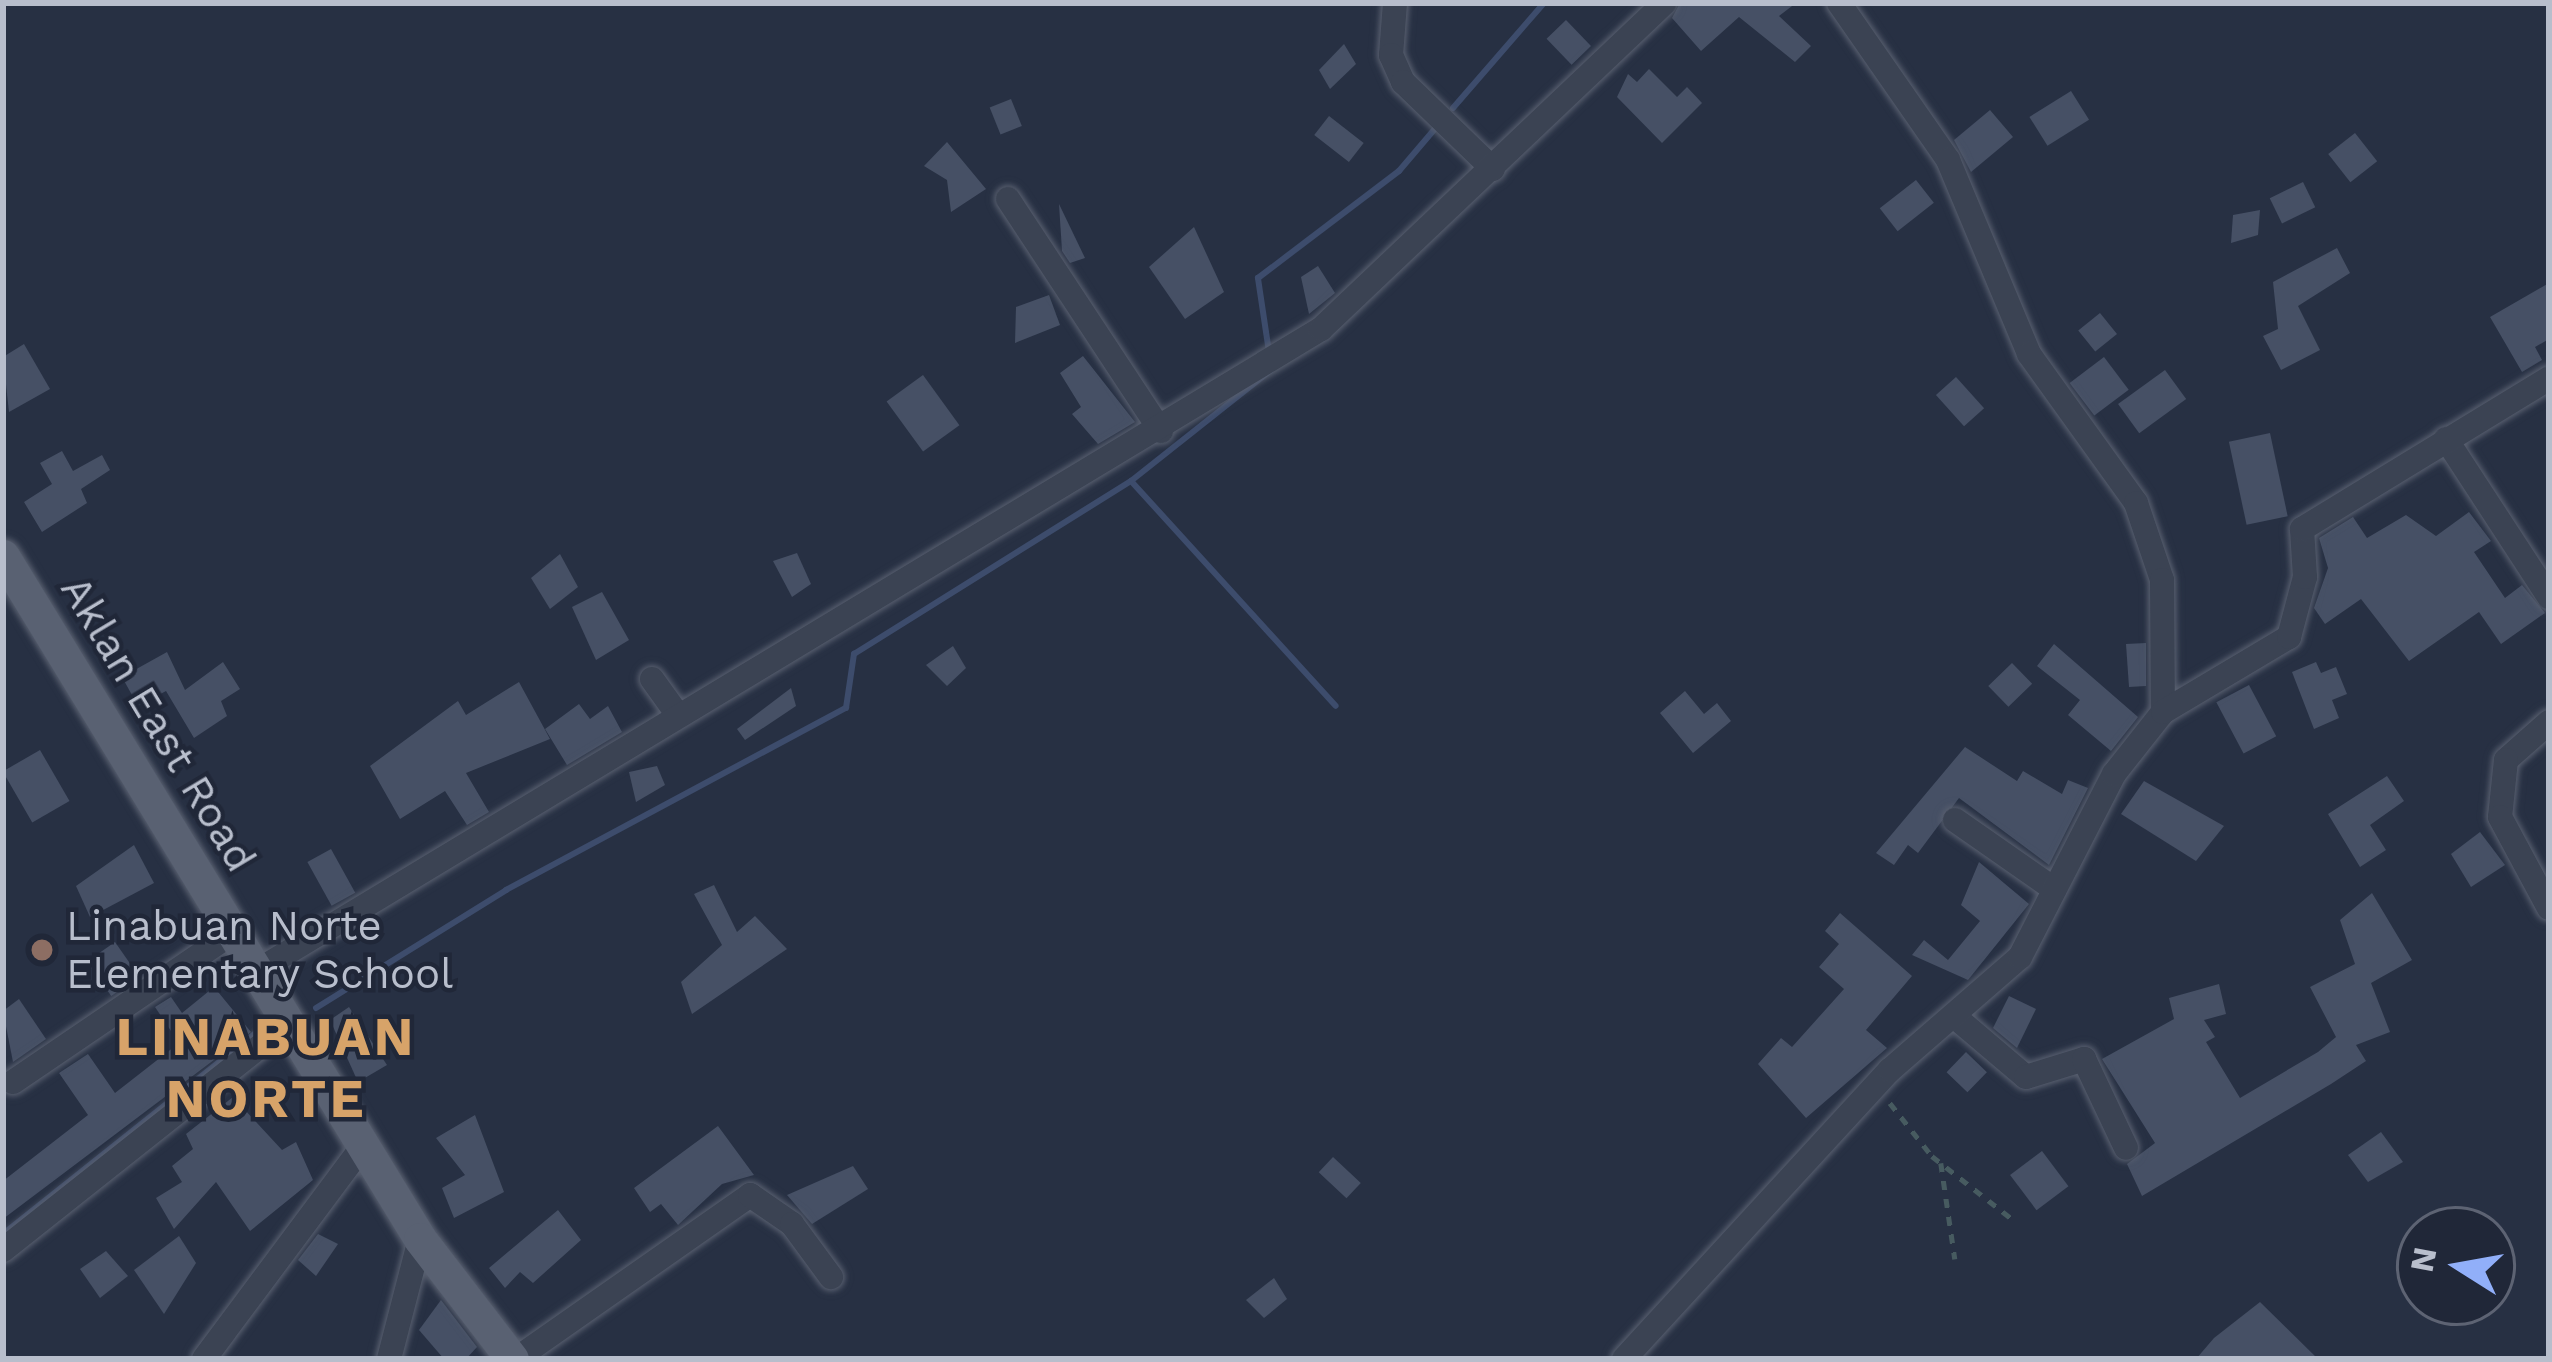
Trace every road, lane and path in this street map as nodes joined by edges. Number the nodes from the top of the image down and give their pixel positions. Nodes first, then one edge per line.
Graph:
1 (1395, 3) edge
2 (1664, 3) edge
3 (1839, 3) edge
4 (1493, 169) junction
5 (1008, 199) dead end
6 (2549, 378) edge
7 (1161, 431) junction
8 (2446, 440) junction
9 (3, 556) edge
10 (2549, 597) edge
11 (652, 679) dead end
12 (2163, 712) junction
13 (678, 715) junction
14 (2549, 722) edge
15 (1955, 820) dead end
16 (2054, 890) junction
17 (2549, 908) edge
18 (232, 932) junction
19 (257, 970) junction
20 (1954, 1016) junction
21 (289, 1024) junction
22 (1887, 1074) junction
23 (13, 1082) dead end
24 (362, 1147) junction
25 (2126, 1148) dead end
26 (1941, 1163) junction
27 (2012, 1219) dead end
28 (420, 1239) junction
29 (3, 1250) edge
30 (1955, 1259) dead end
31 (831, 1277) dead end
32 (204, 1359) edge
33 (389, 1359) edge
34 (514, 1359) edge
35 (1624, 1359) edge

1 - 4 street
2 - 4 street
3 - 12 street
4 - 7 street
5 - 7 street
6 - 8 street
7 - 13 street
8 - 10 street
8 - 12 street
9 - 18 main road, Aklan East Road
11 - 13 street
12 - 16 street
13 - 19 street
14 - 17 street
15 - 16 street
16 - 20 street
18 - 19 main road, Aklan East Road
18 - 23 street
19 - 21 main road, Aklan East Road
20 - 22 street
20 - 25 street
21 - 24 main road, Aklan East Road
21 - 29 street
22 - 26 path
22 - 35 street
24 - 28 main road, Aklan East Road
24 - 32 street
26 - 27 path
26 - 30 path
28 - 33 street
28 - 34 main road, Aklan East Road
31 - 34 street

